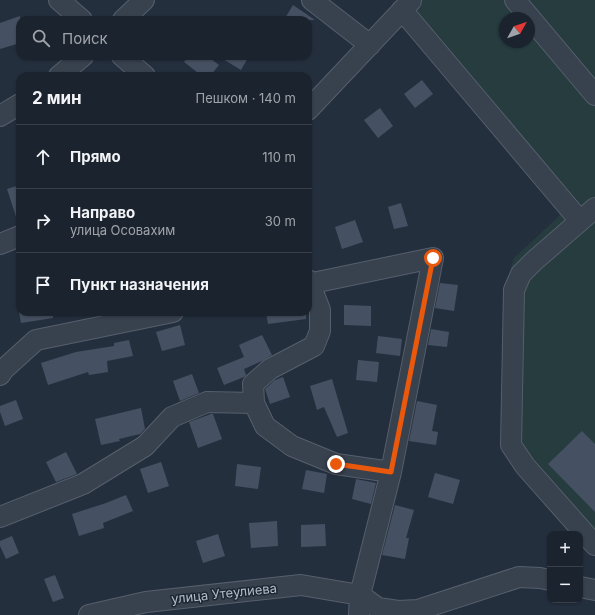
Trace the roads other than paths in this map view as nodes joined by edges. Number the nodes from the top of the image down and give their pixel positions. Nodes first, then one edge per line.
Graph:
1 (59, 0) edge
2 (144, 0) edge
3 (312, 0) edge
4 (515, 0) edge
5 (407, 5) edge
6 (77, 16) edge
7 (127, 16) edge
8 (370, 45) junction
9 (78, 60) edge
10 (127, 60) edge
11 (64, 72) edge
12 (140, 72) edge
13 (595, 95) edge
14 (16, 106) edge
15 (312, 106) edge
16 (0, 116) edge
17 (588, 214) edge
18 (16, 238) edge
19 (0, 244) edge
20 (312, 282) edge
21 (312, 290) edge
22 (153, 316) edge
23 (7, 355) edge
24 (0, 375) edge
25 (254, 403) junction
26 (391, 472) junction
27 (0, 517) edge
28 (595, 545) edge
29 (547, 579) edge
30 (583, 588) edge
31 (595, 590) edge
32 (360, 595) junction
33 (89, 615) edge
34 (359, 615) edge

1 - 6 street
2 - 7 street
3 - 8 street
4 - 13 street
5 - 8 street
5 - 17 street
8 - 15 street
9 - 11 street
10 - 12 street
14 - 16 street
17 - 28 street
18 - 19 street
20 - 26 street
21 - 25 street
22 - 23 street
23 - 24 street
25 - 26 street
25 - 27 street
26 - 32 street
29 - 32 street
30 - 31 street
32 - 33 street, улица Утеулиева
32 - 34 street

